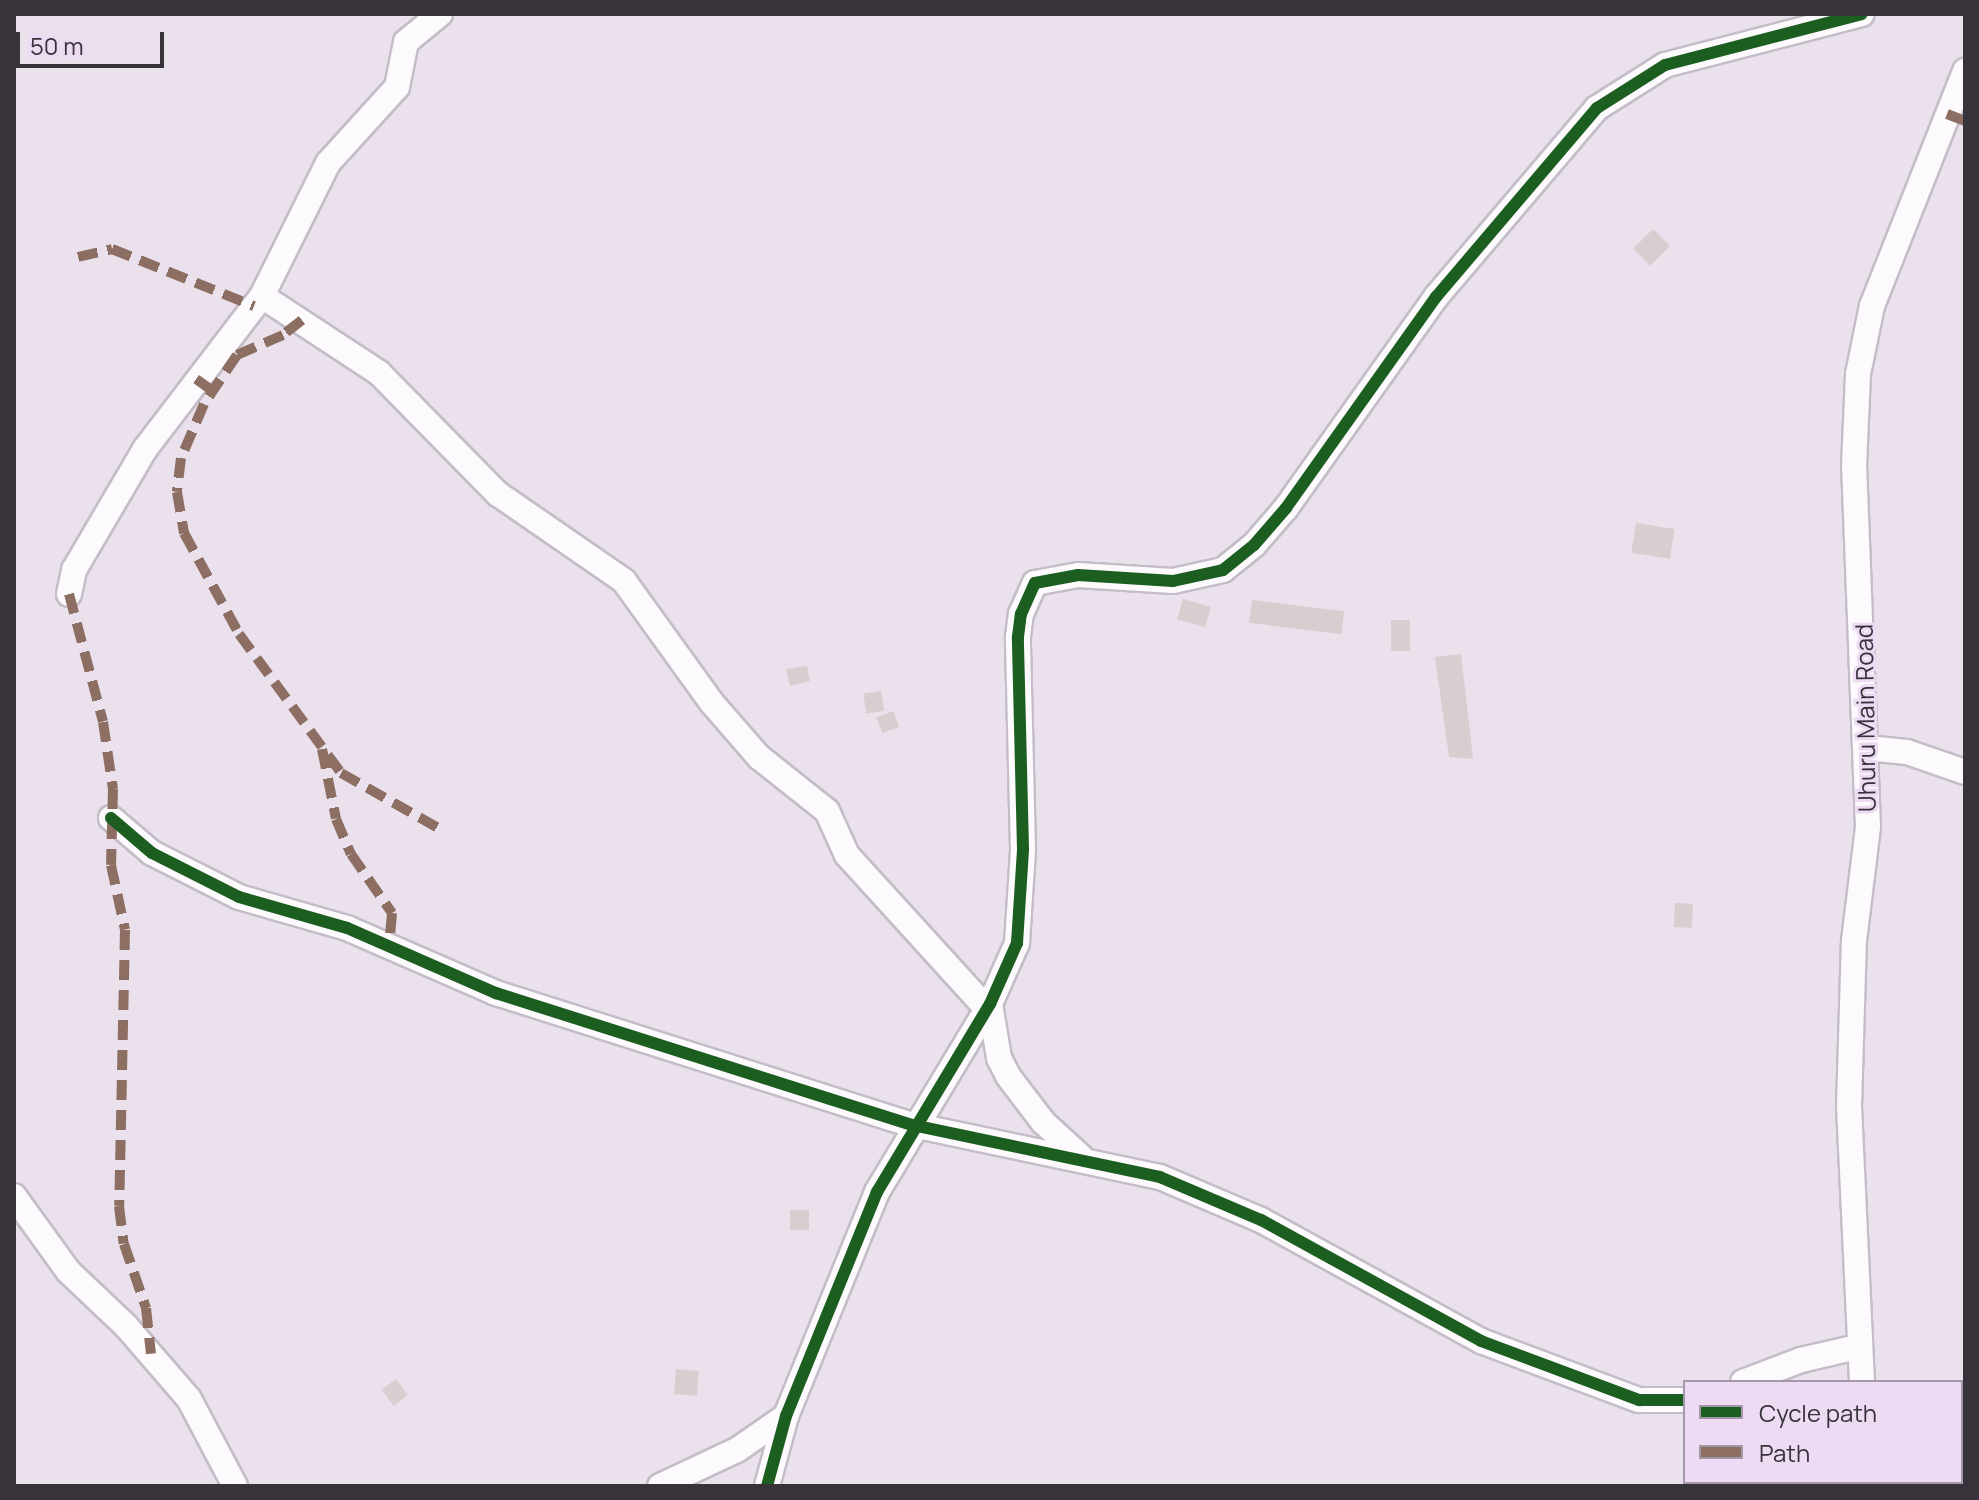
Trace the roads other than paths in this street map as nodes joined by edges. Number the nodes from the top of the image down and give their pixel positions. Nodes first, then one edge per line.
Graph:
1 (440, 14) edge
2 (1862, 14) edge
3 (1965, 71) edge
4 (262, 296) junction
5 (69, 594) dead end
6 (1867, 748) junction
7 (1965, 772) edge
8 (111, 818) dead end
9 (988, 1006) junction
10 (913, 1125) junction
11 (1083, 1159) junction
12 (14, 1196) edge
13 (1857, 1347) junction
14 (1748, 1380) edge
15 (1862, 1380) edge
16 (1683, 1400) edge
17 (786, 1416) junction
18 (235, 1486) edge
19 (660, 1486) edge
20 (767, 1486) edge

1 - 4 street
2 - 9 street
3 - 6 street, Uhuru Main Road
4 - 5 street
4 - 9 street
6 - 7 street
6 - 13 street, Uhuru Main Road
8 - 10 street
9 - 10 street
9 - 11 street
10 - 11 street
10 - 17 street
11 - 16 street
12 - 18 street
13 - 14 street
13 - 15 street, Uhuru Main Road
17 - 19 street
17 - 20 street

